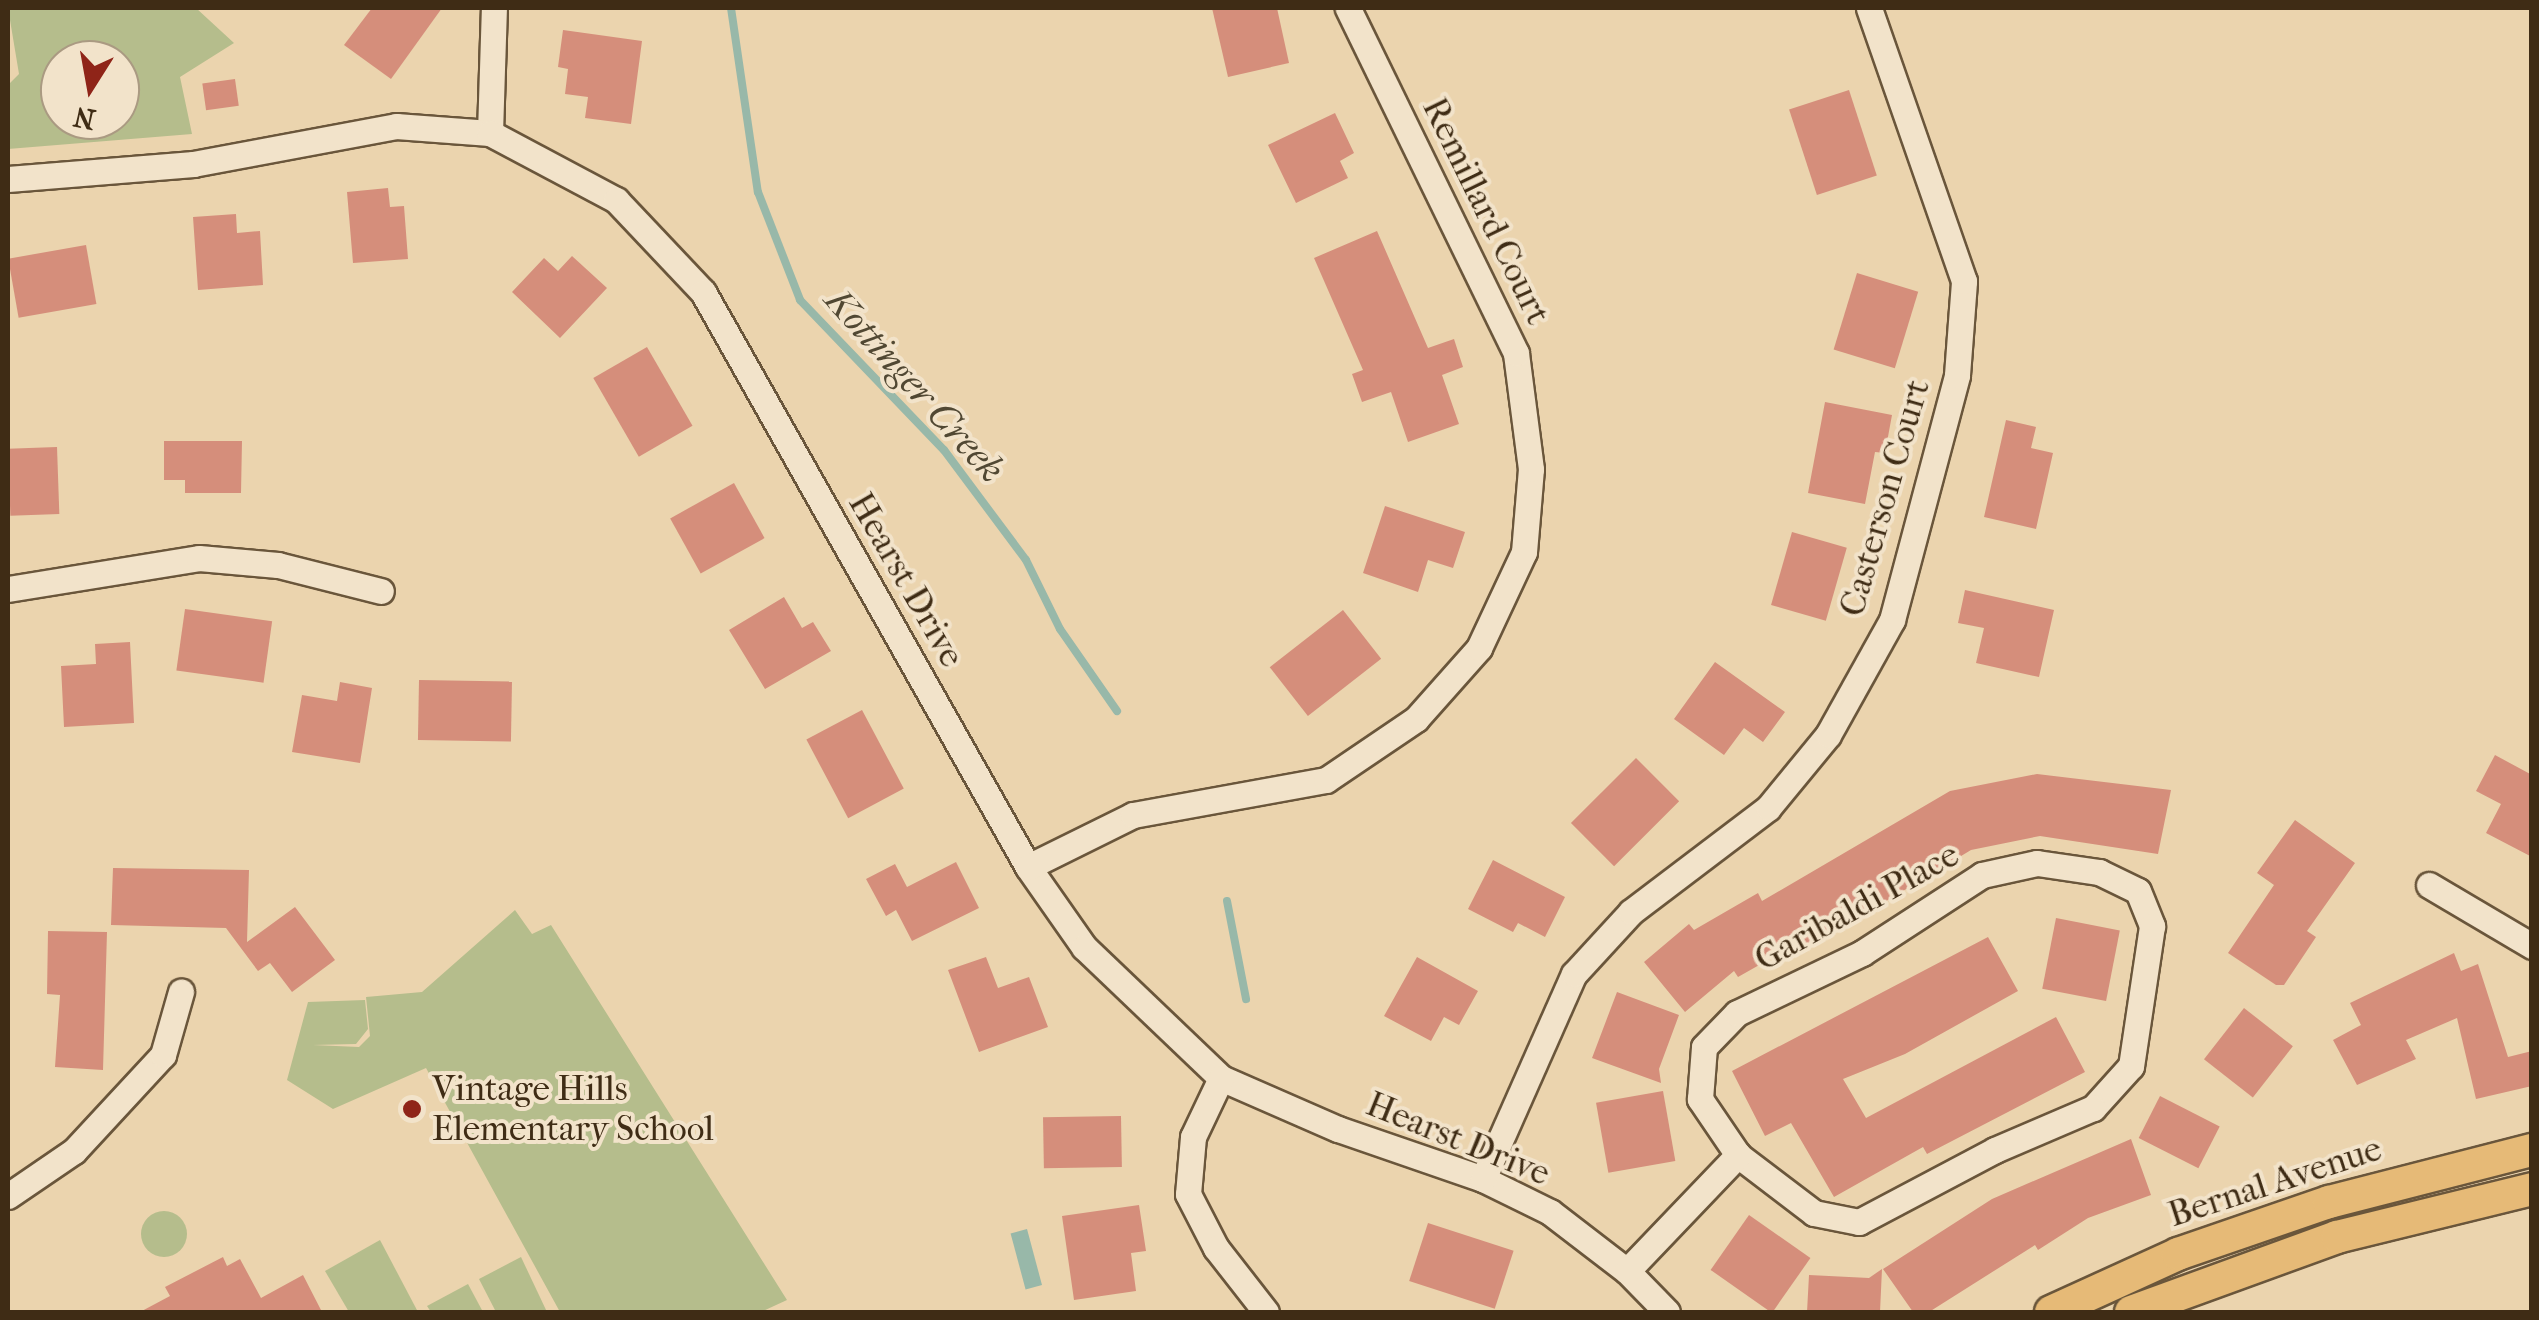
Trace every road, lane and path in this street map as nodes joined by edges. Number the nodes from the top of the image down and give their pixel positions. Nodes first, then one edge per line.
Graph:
1 (494, 8) edge
2 (1348, 8) edge
3 (1870, 8) edge
4 (490, 134) junction
5 (8, 179) edge
6 (8, 589) edge
7 (381, 591) dead end
8 (1028, 867) junction
9 (2429, 884) dead end
10 (2532, 946) edge
11 (181, 992) dead end
12 (1222, 1078) junction
13 (2532, 1150) edge
14 (1738, 1155) junction
15 (1484, 1179) junction
16 (2532, 1189) edge
17 (8, 1196) edge
18 (1627, 1271) junction
19 (1266, 1312) edge
20 (1667, 1312) edge
21 (2051, 1312) edge
22 (2131, 1312) edge

1 - 4 street
2 - 8 street, Remillard Court
3 - 15 street, Casterson Court
4 - 5 street, Hearst Drive
4 - 8 street, Hearst Drive
6 - 7 street
8 - 12 street, Hearst Drive
9 - 10 street
11 - 17 street
12 - 15 street, Hearst Drive
12 - 19 street
13 - 21 main road, Bernal Avenue
14 - 14 street, Garibaldi Place
14 - 18 street
15 - 18 street, Hearst Drive
16 - 22 main road, Bernal Avenue
18 - 20 street, Hearst Drive

